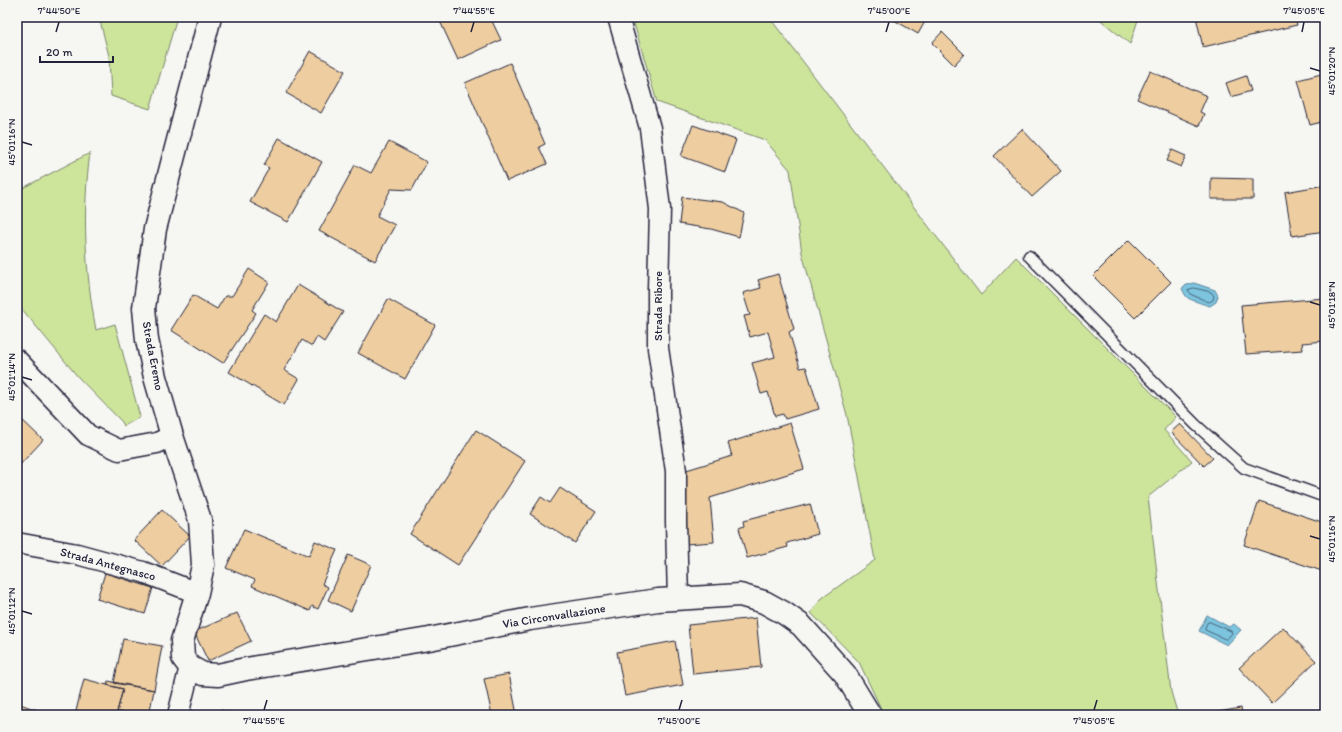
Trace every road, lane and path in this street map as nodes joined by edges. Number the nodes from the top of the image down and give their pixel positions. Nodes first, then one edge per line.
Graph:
1 (210, 17) edge
2 (618, 17) edge
3 (1029, 256) dead end
4 (17, 360) edge
5 (172, 436) junction
6 (1325, 497) edge
7 (17, 543) edge
8 (197, 592) junction
9 (678, 599) junction
10 (190, 667) junction
11 (178, 715) edge
12 (870, 715) edge

1 - 5 main road, Strada Eremo
2 - 9 street, Strada Ribore
3 - 6 lane
4 - 5 street
5 - 8 main road, Strada Eremo
7 - 8 street, Strada Antegnasco
8 - 10 main road, Strada Eremo
9 - 10 main road, Via Circonvallazione
9 - 12 main road, Via Circonvallazione
10 - 11 street

